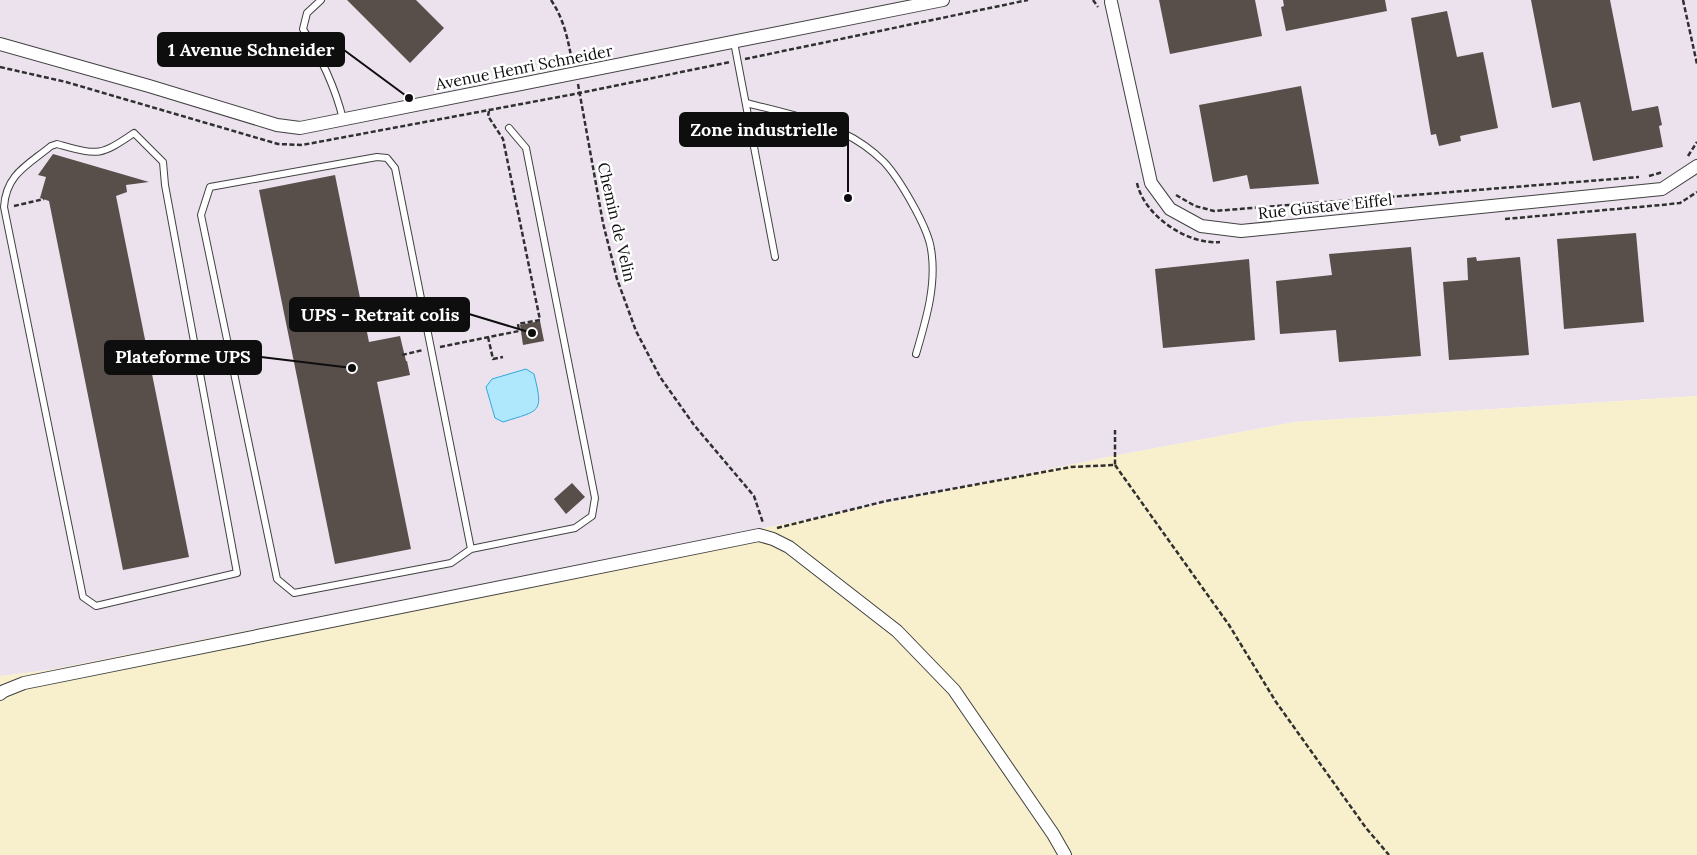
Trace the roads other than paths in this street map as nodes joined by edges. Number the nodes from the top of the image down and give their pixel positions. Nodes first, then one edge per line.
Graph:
1 (321, 0) edge
2 (943, 0) edge
3 (1108, 3) edge
4 (734, 42) junction
5 (0, 44) edge
6 (746, 103) junction
7 (343, 119) junction
8 (509, 128) dead end
9 (1697, 166) edge
10 (4, 206) joint
11 (776, 257) dead end
12 (916, 354) dead end
13 (471, 549) junction
14 (0, 694) edge
15 (1065, 855) edge

1 - 7 lane
2 - 4 street, Avenue Henri Schneider
3 - 9 street, Rue Gustave Eiffel
4 - 6 lane
4 - 7 street, Avenue Henri Schneider
5 - 7 street, Avenue Henri Schneider
6 - 11 lane
6 - 12 lane
8 - 13 lane
10 - 10 lane
13 - 13 lane
14 - 15 street

